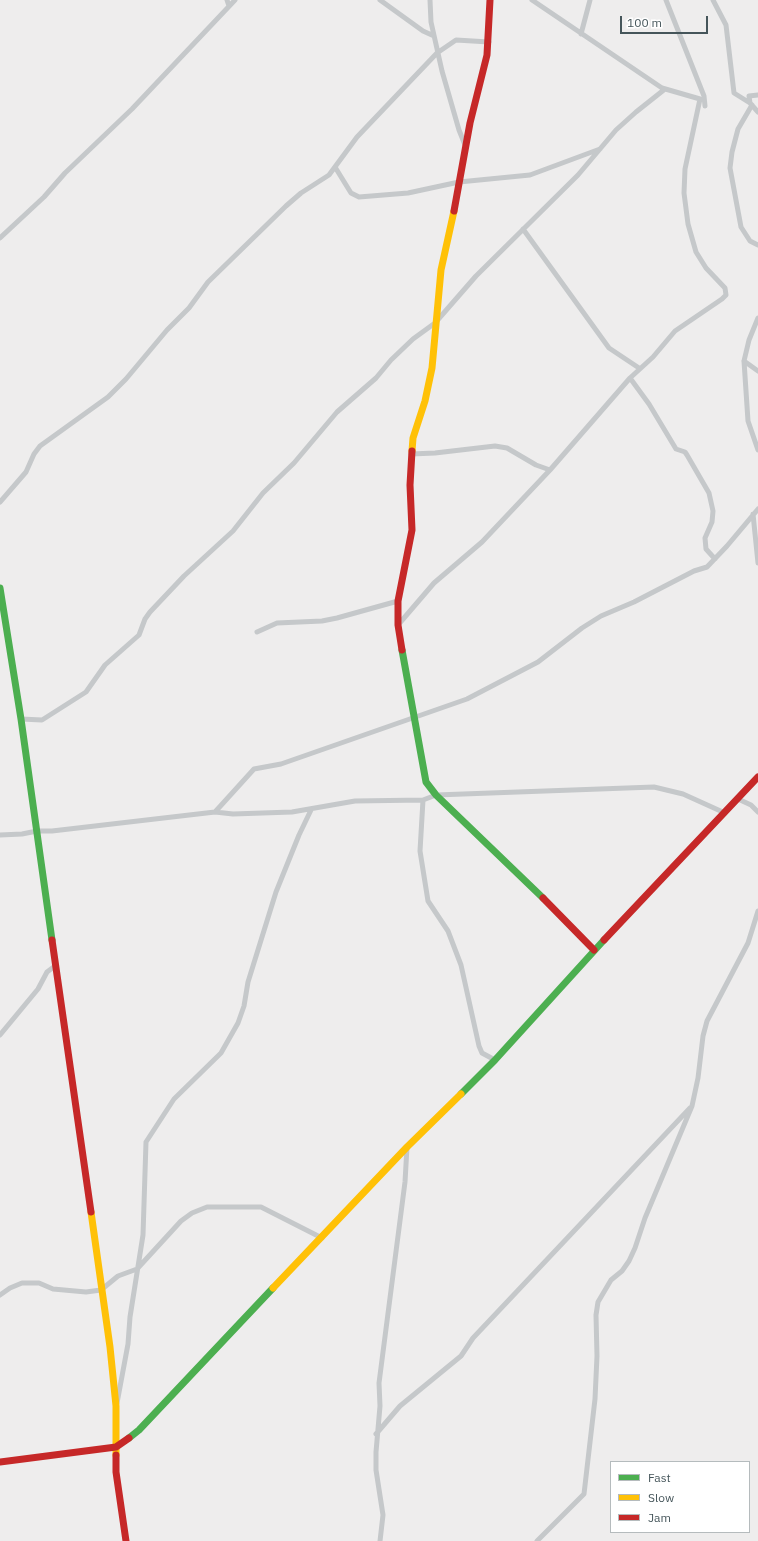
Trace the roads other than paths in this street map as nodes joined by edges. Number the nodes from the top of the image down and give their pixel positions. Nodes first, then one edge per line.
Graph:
1 (227, 0) edge
2 (235, 0) edge
3 (380, 0) edge
4 (430, 0) edge
5 (490, 0) edge
6 (532, 0) edge
7 (590, 0) edge
8 (666, 0) edge
9 (713, 0) edge
10 (229, 6) junction
11 (581, 34) junction
12 (434, 36) junction
13 (489, 42) junction
14 (437, 53) junction
15 (665, 89) junction
16 (758, 95) edge
17 (751, 104) junction
18 (705, 106) dead end
19 (758, 112) edge
20 (465, 145) junction
21 (601, 148) junction
22 (335, 167) junction
23 (459, 182) junction
24 (523, 229) junction
25 (0, 238) edge
26 (758, 245) edge
27 (758, 318) edge
28 (435, 323) junction
29 (744, 361) junction
30 (639, 368) junction
31 (758, 371) edge
32 (630, 378) junction
33 (758, 450) edge
34 (411, 454) junction
35 (550, 470) junction
36 (0, 502) edge
37 (758, 509) edge
38 (753, 514) junction
39 (715, 559) junction
40 (758, 563) edge
41 (0, 588) edge
42 (398, 601) junction
43 (398, 625) junction
44 (257, 632) dead end
45 (413, 717) junction
46 (22, 719) junction
47 (758, 777) edge
48 (436, 795) junction
49 (738, 799) junction
50 (423, 800) junction
51 (311, 810) junction
52 (215, 812) junction
53 (758, 812) edge
54 (725, 813) junction
55 (36, 831) junction
56 (0, 835) edge
57 (758, 911) edge
58 (594, 950) junction
59 (55, 966) junction
60 (0, 1035) edge
61 (495, 1060) junction
62 (692, 1106) junction
63 (407, 1147) junction
64 (322, 1238) junction
65 (137, 1269) junction
66 (101, 1290) junction
67 (0, 1295) edge
68 (116, 1406) junction
69 (376, 1434) junction
70 (116, 1447) junction
71 (0, 1462) edge
72 (126, 1541) edge
73 (380, 1541) edge
74 (537, 1541) edge

1 - 10 street
2 - 10 street
3 - 12 street
4 - 12 street
5 - 13 street
6 - 11 street
7 - 11 street
8 - 18 street
9 - 17 street
10 - 25 street
11 - 15 street
12 - 14 street
13 - 14 street
13 - 20 street
14 - 20 street
14 - 22 street
15 - 21 street
15 - 30 street
16 - 17 street
17 - 19 street
17 - 26 street
20 - 23 street
21 - 23 street
21 - 24 street
22 - 23 street
22 - 36 street
23 - 28 street
24 - 28 street
24 - 30 street
27 - 29 street
28 - 34 street
28 - 46 street
29 - 31 street
29 - 33 street
30 - 32 street
32 - 35 street
32 - 39 street
34 - 35 street
34 - 42 street
35 - 43 street
37 - 38 street
38 - 39 street
38 - 40 street
39 - 45 street
41 - 46 street
42 - 43 street
42 - 44 street
43 - 45 street
45 - 48 street
45 - 52 street
46 - 55 street
47 - 49 street
48 - 50 street
48 - 54 street
48 - 58 street
49 - 53 street
49 - 54 street
50 - 51 street
50 - 61 street
51 - 52 street
51 - 65 street
52 - 55 street
54 - 58 street
55 - 56 street
55 - 59 street
57 - 62 street
58 - 61 street
59 - 60 street
59 - 66 street
61 - 63 street
62 - 69 street
62 - 74 street
63 - 64 street
63 - 69 street
64 - 65 street
64 - 70 street
65 - 66 street
65 - 68 street
66 - 67 street
66 - 68 street
68 - 70 street
69 - 73 street
70 - 71 street
70 - 72 street

